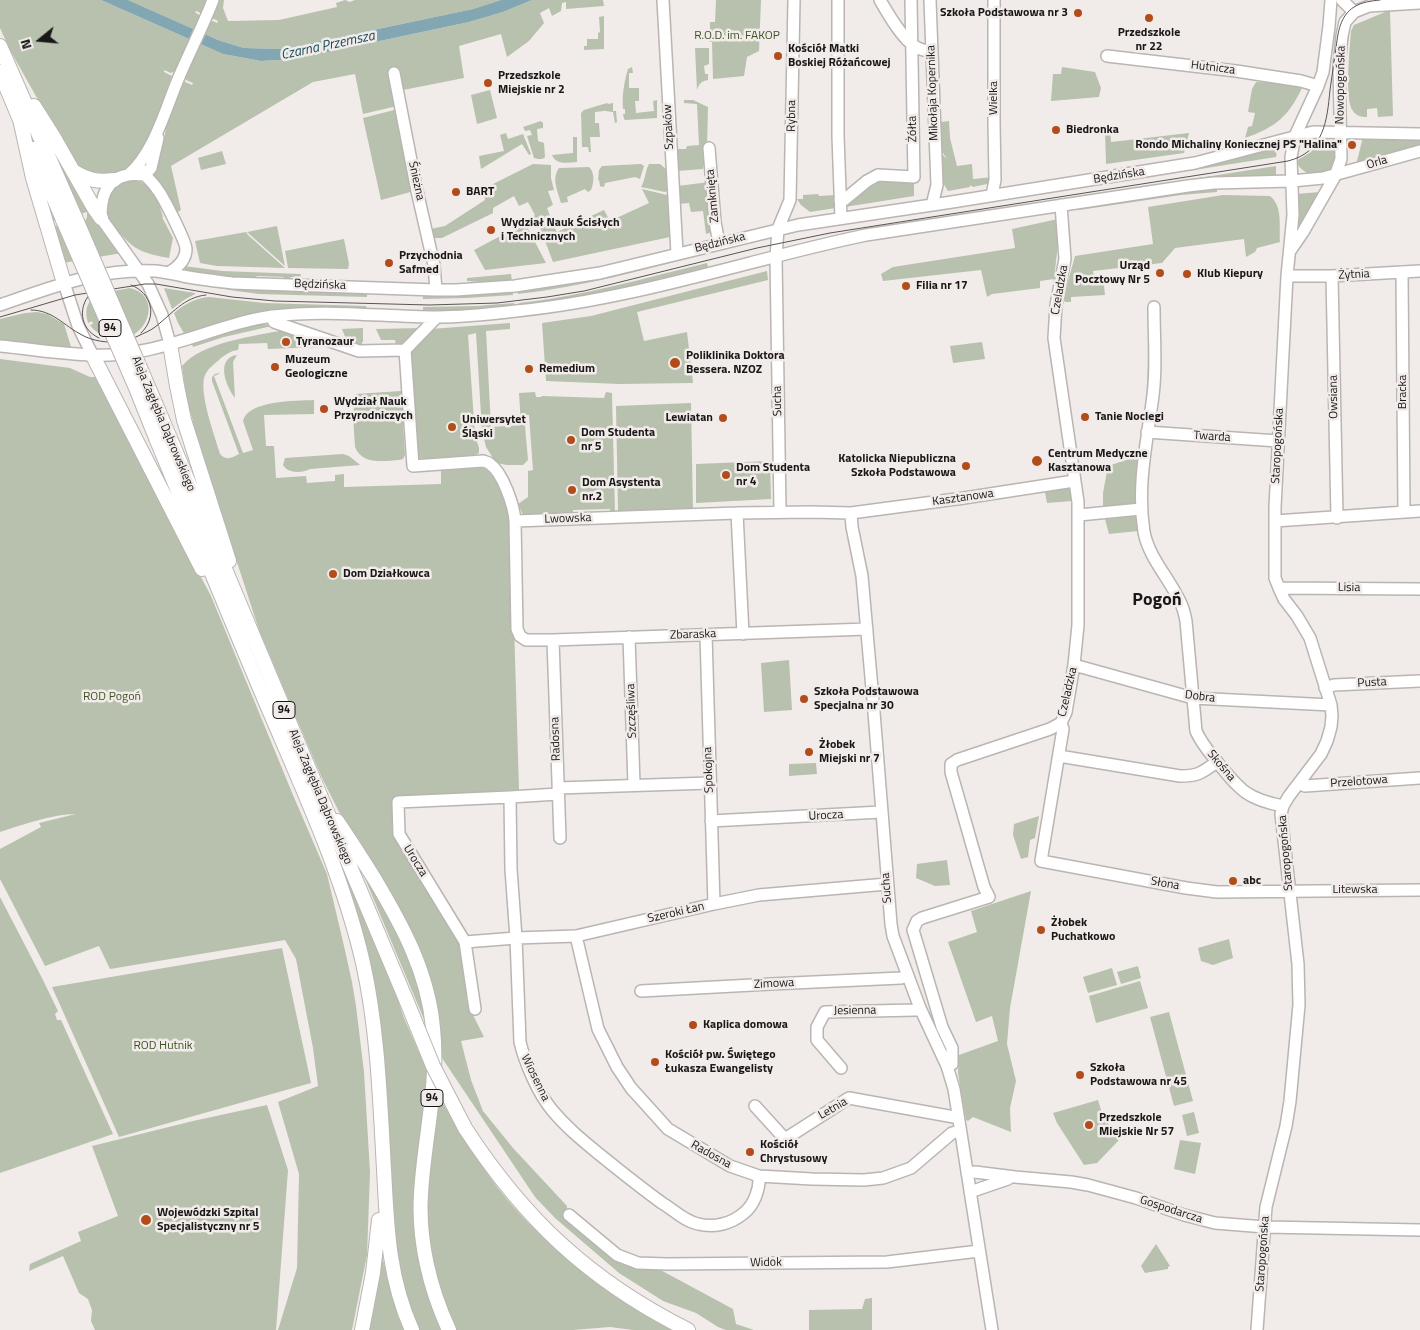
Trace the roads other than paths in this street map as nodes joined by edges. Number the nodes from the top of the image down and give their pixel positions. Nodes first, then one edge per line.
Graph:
1 (213, 0) edge
2 (663, 0) edge
3 (794, 0) edge
4 (838, 0) edge
5 (880, 0) edge
6 (911, 0) edge
7 (930, 0) edge
8 (994, 0) edge
9 (1331, 0) edge
10 (1342, 0) edge
11 (1420, 3) edge
12 (1354, 12) junction
13 (912, 43) junction
14 (0, 46) edge
15 (932, 51) junction
16 (1107, 56) dead end
17 (6, 72) edge
18 (394, 72) dead end
19 (1318, 86) junction
20 (20, 119) junction
21 (161, 124) junction
22 (1340, 132) junction
23 (1420, 134) edge
24 (1295, 136) junction
25 (709, 148) dead end
26 (1420, 152) edge
27 (140, 163) junction
28 (73, 171) junction
29 (128, 175) junction
30 (145, 175) junction
31 (1335, 176) junction
32 (114, 180) junction
33 (1292, 180) junction
34 (937, 185) junction
35 (992, 195) junction
36 (840, 200) junction
37 (952, 202) junction
38 (932, 205) junction
39 (1061, 205) junction
40 (69, 218) junction
41 (101, 218) junction
42 (841, 218) junction
43 (778, 229) junction
44 (719, 243) junction
45 (1290, 251) junction
46 (677, 253) junction
47 (776, 257) junction
48 (1420, 271) edge
49 (140, 272) junction
50 (1402, 272) junction
51 (168, 273) junction
52 (1287, 276) junction
53 (1332, 276) junction
54 (64, 283) junction
55 (436, 290) junction
56 (0, 305) edge
57 (1154, 307) dead end
58 (271, 316) junction
59 (437, 317) junction
60 (170, 344) junction
61 (0, 346) edge
62 (405, 350) junction
63 (93, 356) junction
64 (1147, 432) junction
65 (1278, 441) junction
66 (1074, 481) junction
67 (1142, 510) junction
68 (1420, 511) edge
69 (780, 512) junction
70 (1404, 512) junction
71 (737, 513) junction
72 (851, 513) junction
73 (1079, 514) junction
74 (1337, 518) junction
75 (515, 521) junction
76 (1274, 521) junction
77 (1420, 524) edge
78 (1279, 588) junction
79 (1420, 589) edge
80 (239, 619) junction
81 (866, 629) junction
82 (743, 634) junction
83 (706, 635) junction
84 (629, 637) junction
85 (553, 640) junction
86 (1074, 665) junction
87 (1420, 681) edge
88 (1325, 688) junction
89 (1193, 698) junction
90 (1330, 705) junction
91 (1061, 723) junction
92 (1059, 756) junction
93 (1217, 762) junction
94 (1420, 778) edge
95 (1299, 782) junction
96 (710, 783) junction
97 (634, 784) junction
98 (558, 791) junction
99 (510, 798) junction
100 (323, 802) junction
101 (1283, 806) junction
102 (881, 812) junction
103 (711, 822) junction
104 (560, 838) dead end
105 (887, 884) junction
106 (1420, 890) edge
107 (1290, 891) junction
108 (714, 904) junction
109 (576, 936) junction
110 (516, 938) junction
111 (465, 942) junction
112 (908, 976) junction
113 (641, 991) dead end
114 (920, 1008) junction
115 (475, 1009) dead end
116 (947, 1066) junction
117 (840, 1068) dead end
118 (755, 1106) dead end
119 (958, 1116) junction
120 (960, 1131) junction
121 (384, 1172) junction
122 (967, 1173) junction
123 (758, 1176) junction
124 (1015, 1178) junction
125 (970, 1192) junction
126 (569, 1215) dead end
127 (1265, 1227) junction
128 (1420, 1230) edge
129 (979, 1251) junction
130 (362, 1330) edge
131 (412, 1330) edge
132 (449, 1330) edge
133 (688, 1330) edge
134 (992, 1330) edge
135 (1257, 1330) edge

1 - 21 street
2 - 46 street, Szpaków
3 - 43 street, Rybna
4 - 36 street
5 - 13 street
6 - 13 street, Żółta
7 - 15 street, Mikołaja Kopernika
8 - 35 street, Wielka
9 - 19 street, Nowopogońska
10 - 12 street
11 - 12 street
12 - 22 street, Nowopogońska
13 - 15 street
13 - 36 street, Żółta
14 - 17 main road, Aleja Zagłębia Dąbrowskiego / 94
15 - 34 street, Mikołaja Kopernika
16 - 19 street, Hutnicza
17 - 20 main road, Aleja Zagłębia Dąbrowskiego / 94
17 - 28 main road
17 - 40 main road, Aleja Zagłębia Dąbrowskiego / 94
18 - 55 street, Śnieżna
19 - 24 street, Nowopogońska
20 - 40 main road, Aleja Zagłębia Dąbrowskiego / 94
20 - 54 main road
21 - 27 street
21 - 30 street
22 - 23 street
22 - 24 street, Będzińska
22 - 31 street, Nowopogońska
24 - 33 street, Nowopogońska
24 - 35 street, Będzińska
25 - 44 street, Zamknięta
26 - 31 street, Orla
27 - 29 street
27 - 30 street
28 - 32 main road
28 - 41 main road
29 - 30 street
29 - 32 street
30 - 51 street
31 - 33 street, Orla
31 - 45 street, Staropogońska
32 - 41 street
33 - 39 street, Będzińska
33 - 45 street, Staropogońska
34 - 37 street
34 - 38 street, Mikołaja Kopernika
35 - 37 street, Będzińska
36 - 42 street
37 - 38 street, Będzińska
38 - 42 street, Będzińska
39 - 47 street, Będzińska
39 - 66 street, Czeladzka
40 - 80 main road, Aleja Zagłębia Dąbrowskiego / 94, bridge
40 - 80 main road, Aleja Zagłębia Dąbrowskiego / 94, bridge
41 - 49 street
42 - 43 street, Będzińska
43 - 44 street, Będzińska
43 - 47 street, Sucha
44 - 46 street, Będzińska
45 - 52 street, Staropogońska
46 - 55 street, Będzińska
47 - 59 street, Będzińska
47 - 69 street, Sucha
48 - 50 street, Żytnia
49 - 51 street, Będzińska
49 - 54 street, Będzińska
49 - 60 street
50 - 53 street, Żytnia
50 - 70 street, Bracka
51 - 55 street, Będzińska
52 - 53 street, Żytnia
52 - 65 street, Staropogońska
53 - 74 street, Owsiana
54 - 56 street, Będzińska
54 - 63 street
57 - 64 street, Skośna
58 - 59 street, Będzińska
58 - 60 street, Będzińska
58 - 62 street
59 - 62 street
60 - 63 street, Będzińska
60 - 80 main road
61 - 63 street, Będzińska
62 - 75 street
63 - 80 main road
64 - 65 street, Twarda
64 - 67 street, Skośna
65 - 76 street, Staropogońska
66 - 72 street, Kasztanowa
66 - 73 street, Czeladzka
67 - 73 street
67 - 89 street, Skośna
68 - 70 street
68 - 77 street
69 - 71 street, Lwowska
69 - 72 street, Lwowska
70 - 74 street
71 - 75 street, Lwowska
71 - 82 street
72 - 81 street, Sucha
73 - 86 street, Czeladzka
74 - 76 street
75 - 85 street, Zbaraska
76 - 78 street, Staropogońska
78 - 79 street, Lisia
78 - 88 street, Staropogońska
80 - 100 main road, Aleja Zagłębia Dąbrowskiego / 94
80 - 121 main road, Aleja Zagłębia Dąbrowskiego / 94
81 - 82 street, Zbaraska
81 - 102 street, Sucha
82 - 83 street, Zbaraska
83 - 84 street, Zbaraska
83 - 96 street, Spokojna
84 - 85 street, Zbaraska
84 - 97 street, Szczęśliwa
85 - 98 street, Radosna
86 - 89 street, Dobra
86 - 91 street, Czeladzka
87 - 88 street, Pusta
88 - 90 street, Staropogońska
89 - 90 street, Dobra
89 - 93 street, Skośna
90 - 95 street, Staropogońska
91 - 92 street
91 - 116 street, Czeladzka
92 - 93 street
92 - 107 street, Słona
93 - 101 street, Skośna
94 - 95 street, Przelotowa
95 - 101 street, Staropogońska
96 - 97 street, Urocza
96 - 103 street, Spokojna
97 - 98 street, Urocza
98 - 99 street, Urocza
98 - 104 street, Radosna
99 - 110 street, Wiosenna
99 - 111 street, Urocza
100 - 132 main road, 94
100 - 133 main road, Aleja Zagłębia Dąbrowskiego / 94, bridge
101 - 107 street, Staropogońska
102 - 103 street, Urocza
102 - 105 street, Sucha
103 - 108 street, Spokojna
105 - 108 street, Szeroki Łan
105 - 112 street, Sucha
106 - 107 street, Litewska
107 - 127 street, Staropogońska
108 - 109 street, Szeroki Łan
109 - 110 street, Szeroki Łan
109 - 123 street, Radosna
110 - 111 street, Szeroki Łan
110 - 123 street, Wiosenna
111 - 115 street, Urocza
112 - 113 street, Zimowa
112 - 114 street, Sucha
114 - 116 street, Sucha
114 - 117 street, Jesienna
116 - 119 street, Sucha
118 - 119 street, Letnia
119 - 120 street, Sucha
120 - 122 street, Sucha
120 - 123 street, Radosna
121 - 130 main road, 94
121 - 131 main road, Aleja Zagłębia Dąbrowskiego
122 - 124 street, Gospodarcza
122 - 125 street, Sucha
124 - 125 street, Gospodarcza
124 - 127 street, Gospodarcza
125 - 129 street, Sucha
126 - 129 street, Widok
127 - 128 street, Gospodarcza
127 - 135 street, Staropogońska
129 - 134 street, Sucha

